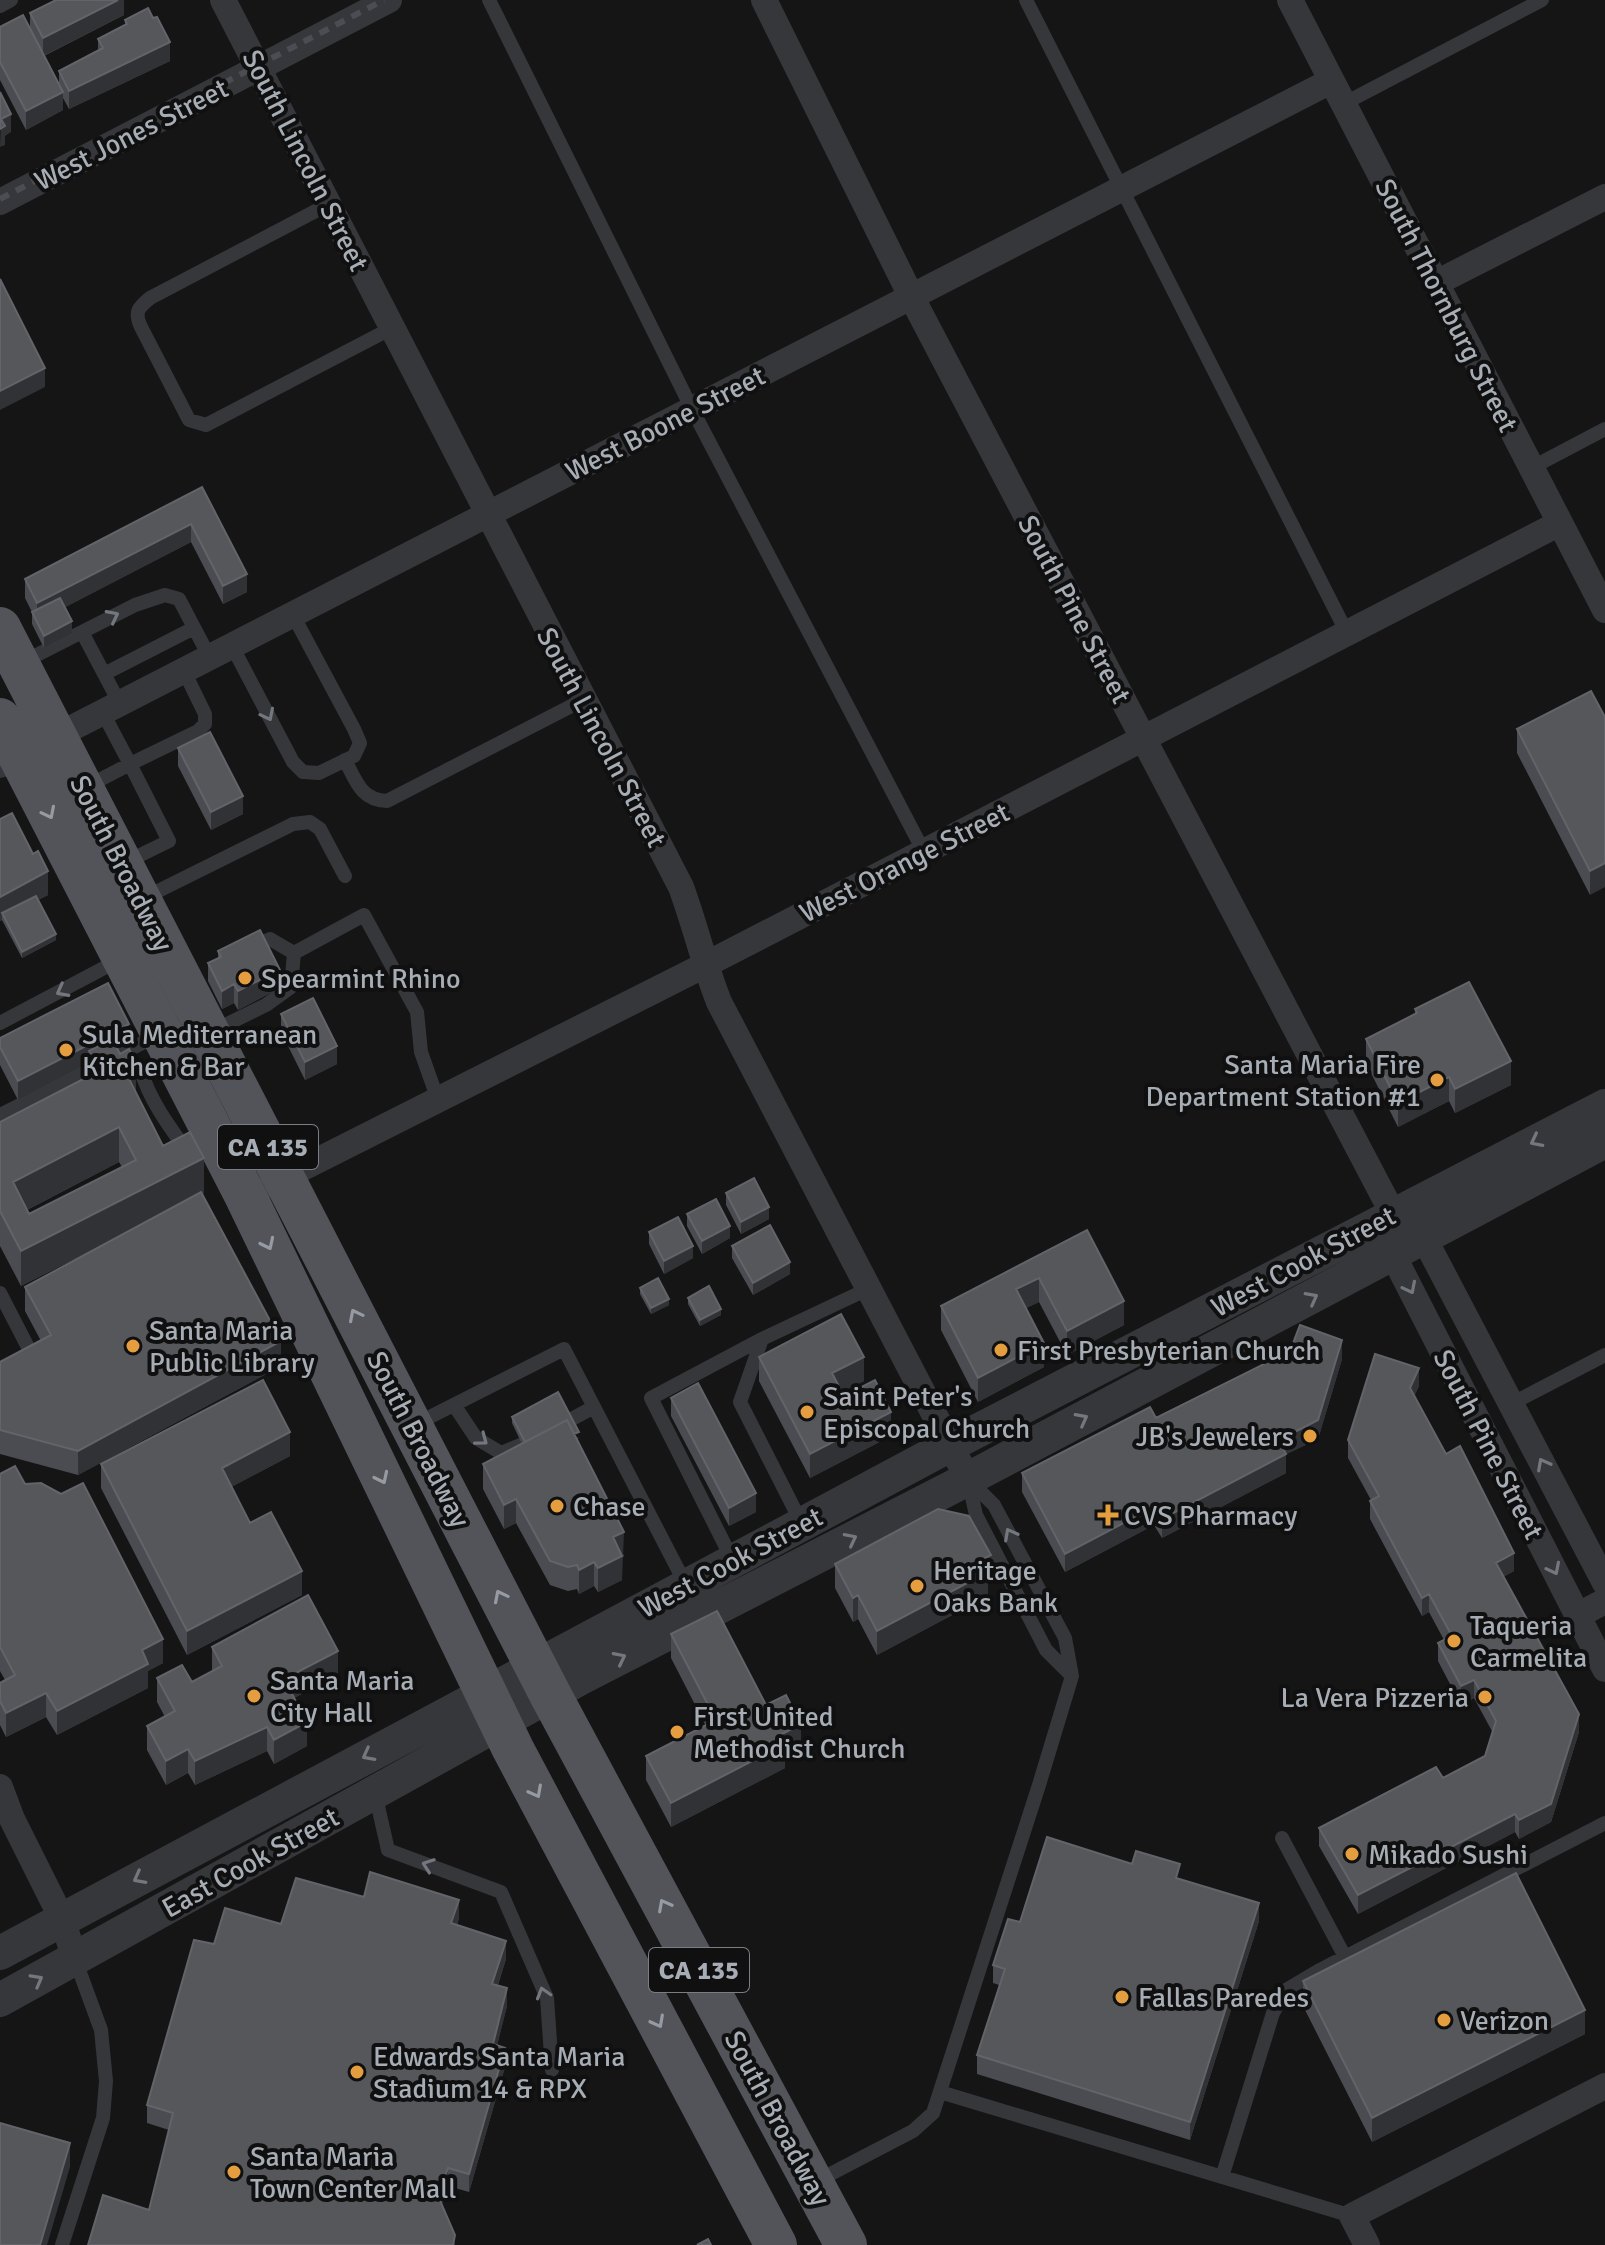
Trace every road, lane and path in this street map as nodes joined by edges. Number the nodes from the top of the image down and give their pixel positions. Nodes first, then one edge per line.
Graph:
1 (11, 0) edge
2 (223, 0) edge
3 (389, 0) edge
4 (489, 0) edge
5 (764, 0) edge
6 (1026, 0) edge
7 (1290, 0) edge
8 (1542, 0) edge
9 (0, 6) edge
10 (260, 67) junction
11 (1337, 92) junction
12 (1122, 188) junction
13 (1605, 197) edge
14 (0, 202) edge
15 (329, 204) junction
16 (1436, 283) junction
17 (911, 296) junction
18 (392, 328) junction
19 (692, 409) junction
20 (1605, 429) edge
21 (1531, 468) junction
22 (486, 515) junction
23 (1560, 523) junction
24 (1605, 610) edge
25 (293, 615) junction
26 (194, 628) junction
27 (82, 632) junction
28 (1347, 633) junction
29 (9, 646) edge
30 (221, 652) junction
31 (184, 671) junction
32 (104, 674) junction
33 (583, 700) junction
34 (112, 708) junction
35 (0, 719) edge
36 (57, 737) junction
37 (1143, 739) junction
38 (10, 760) edge
39 (345, 760) junction
40 (130, 764) junction
41 (83, 788) junction
42 (924, 852) junction
43 (345, 876) dead end
44 (132, 882) junction
45 (294, 953) junction
46 (232, 956) edge
47 (123, 958) junction
48 (705, 965) junction
49 (0, 1023) edge
50 (209, 1032) junction
51 (152, 1058) junction
52 (438, 1100) junction
53 (1605, 1106) edge
54 (0, 1115) edge
55 (1605, 1141) edge
56 (284, 1177) junction
57 (246, 1197) junction
58 (1393, 1214) junction
59 (1424, 1238) junction
60 (1393, 1255) junction
61 (870, 1288) junction
62 (0, 1293) edge
63 (762, 1339) junction
64 (1605, 1355) edge
65 (0, 1370) edge
66 (1511, 1404) junction
67 (454, 1405) junction
68 (594, 1407) junction
69 (570, 1420) edge
70 (412, 1426) junction
71 (523, 1444) edge
72 (952, 1444) junction
73 (968, 1479) junction
74 (802, 1524) junction
75 (733, 1561) junction
76 (1605, 1583) edge
77 (687, 1585) junction
78 (1605, 1601) edge
79 (1577, 1616) junction
80 (1605, 1669) edge
81 (1072, 1676) junction
82 (544, 1680) junction
83 (493, 1707) junction
84 (0, 1787) edge
85 (375, 1792) junction
86 (1605, 1823) edge
87 (1282, 1838) dead end
88 (62, 1919) junction
89 (0, 1953) edge
90 (1345, 1957) junction
91 (75, 1959) junction
92 (0, 2000) edge
93 (552, 2070) dead end
94 (1605, 2086) edge
95 (940, 2092) junction
96 (1222, 2177) junction
97 (813, 2183) junction
98 (1352, 2216) junction
99 (62, 2245) edge
100 (776, 2245) edge
101 (846, 2245) edge
102 (1367, 2245) edge

1 - 9 lane
2 - 10 street, South Lincoln Street
3 - 10 street, West Jones Street
4 - 19 lane
5 - 17 street, South Pine Street
6 - 12 lane
7 - 11 street, South Thornburg Street
8 - 11 lane
10 - 14 street, West Jones Street
10 - 15 street, South Lincoln Street
11 - 12 street, West Boone Street
11 - 16 street, South Thornburg Street
12 - 17 street, West Boone Street
12 - 28 lane
13 - 16 street
15 - 18 street, South Lincoln Street
15 - 18 lane
16 - 21 street, South Thornburg Street
17 - 19 street, West Boone Street
17 - 37 street, South Pine Street
18 - 22 street, South Lincoln Street
19 - 22 street, West Boone Street
19 - 42 lane
20 - 21 lane
21 - 23 street, South Thornburg Street
22 - 25 street, West Boone Street
22 - 33 street, South Lincoln Street
23 - 24 street, South Thornburg Street
23 - 28 street, West Orange Street
25 - 30 street, West Boone Street
25 - 39 lane
27 -> 26 lane
26 - 30 lane
26 - 32 lane
27 - 29 lane
27 - 32 lane
28 - 37 street, West Orange Street
29 - 36 main road, South Broadway / CA 135
30 - 31 street, West Boone Street
30 -> 39 lane
31 - 34 street, West Boone Street
31 - 40 lane
32 - 34 lane
33 - 39 lane
33 - 48 street, South Lincoln Street
34 - 36 street, West Boone Street
34 - 40 lane
35 - 38 main road, South Broadway / CA 135
36 - 38 street, West Boone Street
36 - 41 main road, South Broadway / CA 135
37 - 42 street, West Orange Street
37 - 58 street, South Pine Street
38 -> 47 main road, South Broadway / CA 135
40 - 41 lane
40 - 44 lane
41 - 44 main road, South Broadway / CA 135
42 - 48 street, West Orange Street
43 - 44 lane
44 - 50 main road, South Broadway / CA 135
45 - 46 lane
45 - 50 lane
45 - 52 lane
47 -> 49 lane
47 - 51 main road, South Broadway / CA 135
48 - 52 street, West Orange Street
48 - 61 street, South Lincoln Street
50 - 56 main road, South Broadway / CA 135
51 - 54 lane
51 - 57 main road, South Broadway / CA 135
52 - 56 street, West Orange Street
53 -> 58 street, West Cook Street
55 - 59 street, West Cook Street
56 - 57 street, West Orange Street
70 -> 56 main road, South Broadway / CA 135
57 -> 83 main road, South Broadway / CA 135
58 - 59 street, South Pine Street
58 - 60 street, South Pine Street
58 - 72 street, West Cook Street
59 - 60 street, West Cook Street
59 - 66 street, South Pine Street
73 -> 60 street, West Cook Street
60 -> 79 street, South Pine Street
61 - 63 lane
61 - 72 street, South Lincoln Street
62 - 65 lane
63 - 74 lane
63 - 75 lane
64 - 66 lane
76 -> 66 street, South Pine Street
67 - 68 lane
67 - 70 lane
67 -> 71 lane
68 - 69 lane
68 - 77 lane
82 -> 70 main road, South Broadway / CA 135
72 - 73 street, South Lincoln Street
72 - 74 street, West Cook Street
73 - 81 lane
81 -> 73 lane
82 -> 73 street, West Cook Street
74 - 75 street, West Cook Street
75 - 77 street, West Cook Street
77 - 82 street, West Cook Street
78 - 79 street
79 - 80 street, South Pine Street
81 - 95 lane
82 - 83 street
97 -> 82 main road, South Broadway / CA 135
83 - 85 street, East Cook Street
83 -> 88 street, East Cook Street
83 -> 100 main road, South Broadway / CA 135
84 - 88 street
85 - 91 street, East Cook Street
93 -> 85 lane
86 - 90 lane
87 - 90 lane
88 - 89 street, East Cook Street
88 - 91 street
90 - 96 lane
92 -> 91 street, East Cook Street
91 - 99 lane
94 - 98 street
95 - 96 lane
95 - 97 lane
96 - 98 lane
97 - 101 main road, South Broadway / CA 135
98 - 102 street

